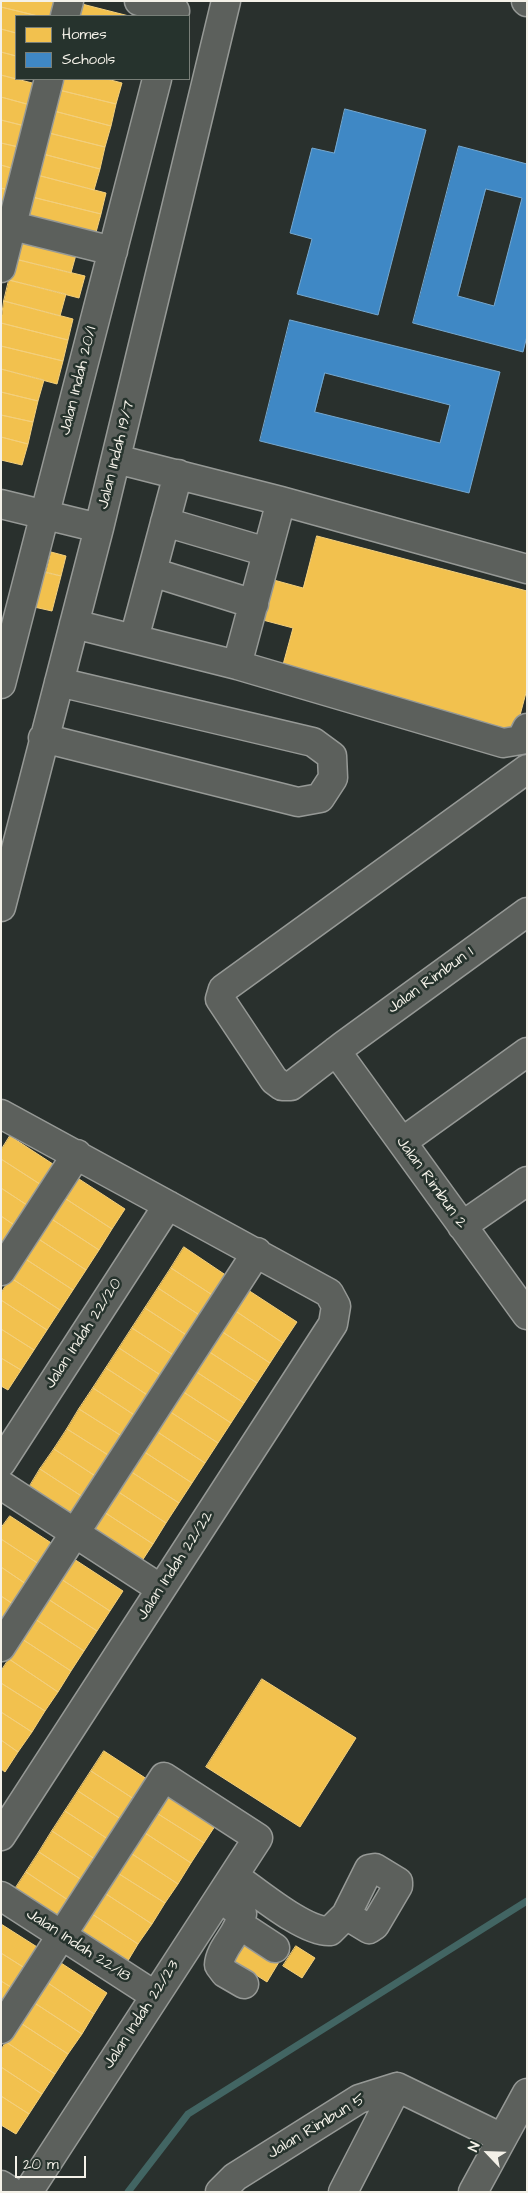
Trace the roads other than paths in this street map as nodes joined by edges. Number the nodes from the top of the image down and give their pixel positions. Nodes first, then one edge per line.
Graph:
1 (69, 1) edge
2 (139, 1) edge
3 (226, 1) edge
4 (175, 9) edge
5 (65, 15) edge
6 (49, 80) edge
7 (157, 80) edge
8 (6, 225) edge
9 (112, 251) junction
10 (1, 268) edge
11 (116, 459) junction
12 (178, 474) junction
13 (281, 501) junction
14 (1, 504) edge
15 (45, 515) junction
16 (165, 522) junction
17 (99, 528) junction
18 (267, 552) junction
19 (527, 569) edge
20 (152, 572) junction
21 (254, 604) junction
22 (74, 624) junction
23 (134, 639) junction
24 (237, 665) junction
25 (59, 682) junction
26 (1, 684) edge
27 (527, 728) edge
28 (43, 738) junction
29 (527, 769) edge
30 (1, 907) edge
31 (527, 912) edge
32 (336, 1051) junction
33 (527, 1052) edge
34 (1, 1114) edge
35 (402, 1142) junction
36 (77, 1154) junction
37 (527, 1181) edge
38 (168, 1205) junction
39 (462, 1226) junction
40 (256, 1252) junction
41 (1, 1271) edge
42 (527, 1315) edge
43 (1, 1463) edge
44 (1, 1485) edge
45 (75, 1533) junction
46 (161, 1589) junction
47 (1, 1647) edge
48 (1, 1836) edge
49 (227, 1887) junction
50 (1, 1896) edge
51 (346, 1914) dead end
52 (240, 1925) junction
53 (62, 1935) junction
54 (275, 1948) dead end
55 (244, 1984) dead end
56 (154, 1995) junction
57 (1, 2029) edge
58 (397, 2087) junction
59 (527, 2093) edge
60 (502, 2138) junction
61 (1, 2184) edge
62 (12, 2192) edge
63 (28, 2192) edge
64 (220, 2192) edge
65 (343, 2192) edge
66 (473, 2192) edge

1 - 5 street
2 - 4 street
3 - 11 street, Jalan Indah 19/7
6 - 8 street
7 - 9 street, Jalan Indah 20/1
8 - 9 street
8 - 10 street
9 - 15 street, Jalan Indah 20/1
11 - 12 street
11 - 17 street, Jalan Indah 19/7
12 - 13 street
12 - 16 street
13 - 18 street
13 - 19 street
14 - 15 street
15 - 17 street
15 - 26 street, Jalan Indah 20/1
16 - 18 street
16 - 20 street
17 - 22 street, Jalan Indah 19/7
18 - 21 street
20 - 21 street
20 - 23 street
21 - 24 street
22 - 23 street
22 - 25 street, Jalan Indah 19/7
23 - 24 street
24 - 27 street
25 - 28 street, Jalan Indah 19/7
25 - 28 street
28 - 30 street, Jalan Indah 19/7
29 - 32 street, Jalan Rimbun 1
31 - 32 street, Jalan Rimbun 1
32 - 35 street, Jalan Rimbun 2
33 - 35 street
34 - 36 street
35 - 39 street, Jalan Rimbun 2
36 - 38 street
36 - 41 street
37 - 39 street
38 - 40 street
38 - 43 street, Jalan Indah 22/20
39 - 42 street, Jalan Rimbun 2
40 - 45 street
40 - 46 street, Jalan Indah 22/22
44 - 45 street
45 - 46 street
45 - 47 street
46 - 48 street, Jalan Indah 22/22
49 - 51 street
49 - 52 street
49 - 53 street, Jalan Indah 22/23
49 - 56 street, Jalan Indah 22/23
50 - 53 street, Jalan Indah 22/18
52 - 54 street
52 - 55 street
53 - 56 street, Jalan Indah 22/18
53 - 57 street
56 - 63 street, Jalan Indah 22/23
58 - 60 street
58 - 64 street, Jalan Rimbun 5
58 - 65 street
59 - 60 street
60 - 66 street
61 - 62 street

